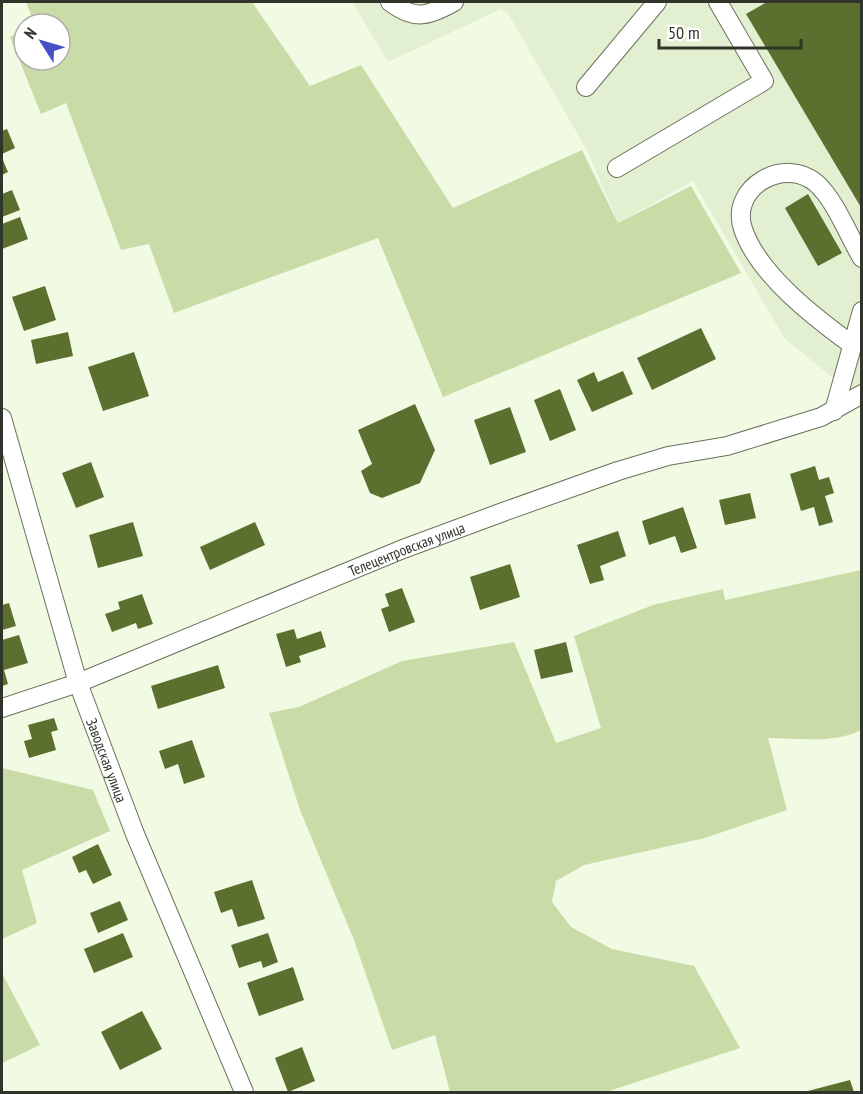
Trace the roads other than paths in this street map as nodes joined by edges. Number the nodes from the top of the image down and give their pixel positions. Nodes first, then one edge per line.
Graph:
1 (390, 2) edge
2 (454, 2) edge
3 (657, 2) edge
4 (718, 2) edge
5 (586, 87) dead end
6 (617, 168) dead end
7 (861, 258) edge
8 (861, 311) edge
9 (852, 344) junction
10 (861, 394) edge
11 (827, 414) junction
12 (2, 418) edge
13 (78, 683) junction
14 (2, 708) edge
15 (244, 1092) edge

1 - 2 street
3 - 5 street
4 - 6 street
7 - 9 street
8 - 9 street
9 - 11 street
10 - 11 street, Телецентровская улица
11 - 13 street, Телецентровская улица
12 - 13 street, Заводская улица
13 - 14 street, Телецентровская улица
13 - 15 street, Заводская улица

